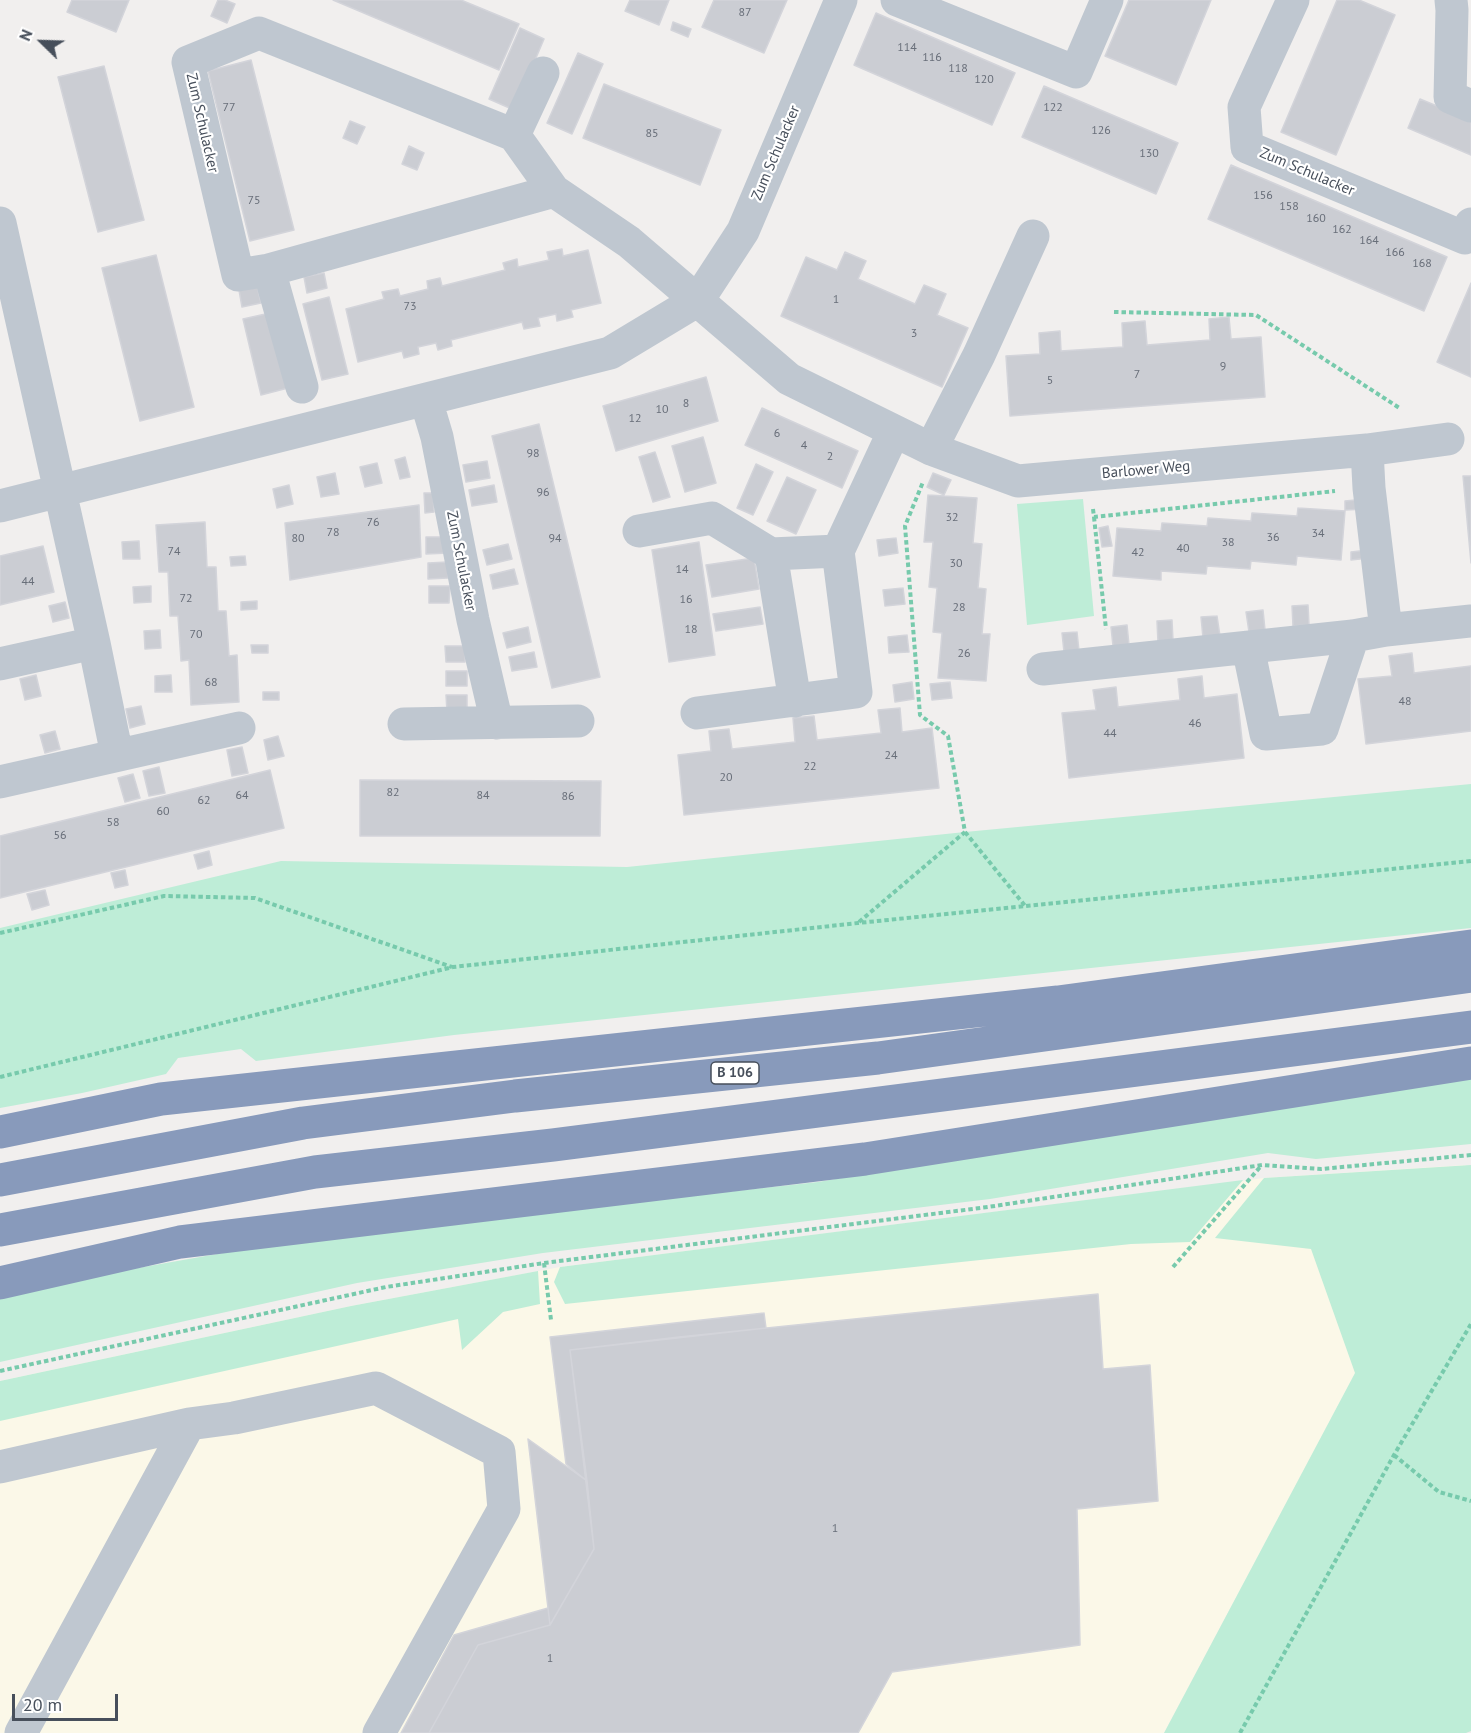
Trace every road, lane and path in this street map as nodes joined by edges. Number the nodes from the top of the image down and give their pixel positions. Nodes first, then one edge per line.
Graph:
1 (841, 0) edge
2 (897, 0) edge
3 (1107, 0) edge
4 (1293, 0) edge
5 (1451, 0) edge
6 (543, 73) dead end
7 (1471, 106) edge
8 (514, 135) junction
9 (555, 191) junction
10 (0, 223) edge
11 (1471, 224) edge
12 (1033, 236) dead end
13 (269, 270) junction
14 (698, 300) junction
15 (1114, 312) dead end
16 (302, 387) dead end
17 (426, 400) junction
18 (894, 431) junction
19 (1448, 439) joint
20 (933, 450) junction
21 (1367, 450) junction
22 (61, 492) junction
23 (0, 506) edge
24 (1094, 517) dead end
25 (639, 531) dead end
26 (838, 551) junction
27 (771, 554) junction
28 (1471, 621) edge
29 (1386, 630) junction
30 (1353, 636) junction
31 (94, 643) junction
32 (1248, 647) junction
33 (1110, 661) junction
34 (0, 664) edge
35 (1043, 669) dead end
36 (795, 701) junction
37 (697, 713) dead end
38 (578, 721) dead end
39 (497, 723) junction
40 (404, 724) dead end
41 (239, 728) dead end
42 (117, 755) junction
43 (0, 782) edge
44 (965, 832) junction
45 (1471, 861) edge
46 (1026, 907) junction
47 (858, 923) junction
48 (0, 933) edge
49 (1471, 946) edge
50 (453, 968) junction
51 (1471, 976) edge
52 (1471, 1027) edge
53 (1471, 1063) edge
54 (0, 1077) edge
55 (0, 1132) edge
56 (1471, 1155) edge
57 (1262, 1165) junction
58 (0, 1180) edge
59 (0, 1230) edge
60 (544, 1263) junction
61 (1173, 1267) dead end
62 (0, 1283) edge
63 (551, 1320) dead end
64 (1471, 1324) edge
65 (0, 1371) edge
66 (189, 1424) junction
67 (1394, 1455) junction
68 (0, 1467) edge
69 (1471, 1501) edge
70 (21, 1733) edge
71 (379, 1733) edge
72 (1240, 1733) edge

1 - 14 street, Zum Schulacker
2 - 3 street
4 - 11 street, Zum Schulacker
5 - 7 street
6 - 8 street
8 - 9 street
8 - 13 street, Zum Schulacker
9 - 13 street, Zum Schulacker
9 - 14 street
10 - 22 street
12 - 20 street
13 - 16 street
14 - 17 street, Zum Schulacker
14 - 18 street, Barlower Weg
15 - 19 path
17 - 22 street, Zum Schulacker
17 - 39 street, Zum Schulacker
18 - 20 street, Barlower Weg
18 - 26 street
19 - 21 street, Barlower Weg
20 - 21 street, Barlower Weg
20 - 44 path
21 - 29 street
22 - 23 street, Zum Schulacker
22 - 31 street
24 - 33 path
25 - 27 street
26 - 27 street
26 - 36 street
27 - 36 street
28 - 29 street
29 - 30 street
30 - 32 street
30 - 32 street
31 - 34 street
31 - 42 street
32 - 33 street
33 - 35 street
36 - 37 street
38 - 39 street
39 - 40 street
41 - 42 street
42 - 43 street
44 - 46 path
44 - 47 path
45 - 46 path
46 - 47 path
47 - 50 path
48 - 50 path
49 - 55 highway
50 - 54 path
51 - 58 highway, B 106
52 - 59 highway
53 - 62 highway
56 - 57 path
57 - 60 path
57 - 61 path
60 - 63 path
60 - 65 path
64 - 67 path
66 - 68 street
66 - 70 street
66 - 71 street
67 - 69 path
67 - 72 path

